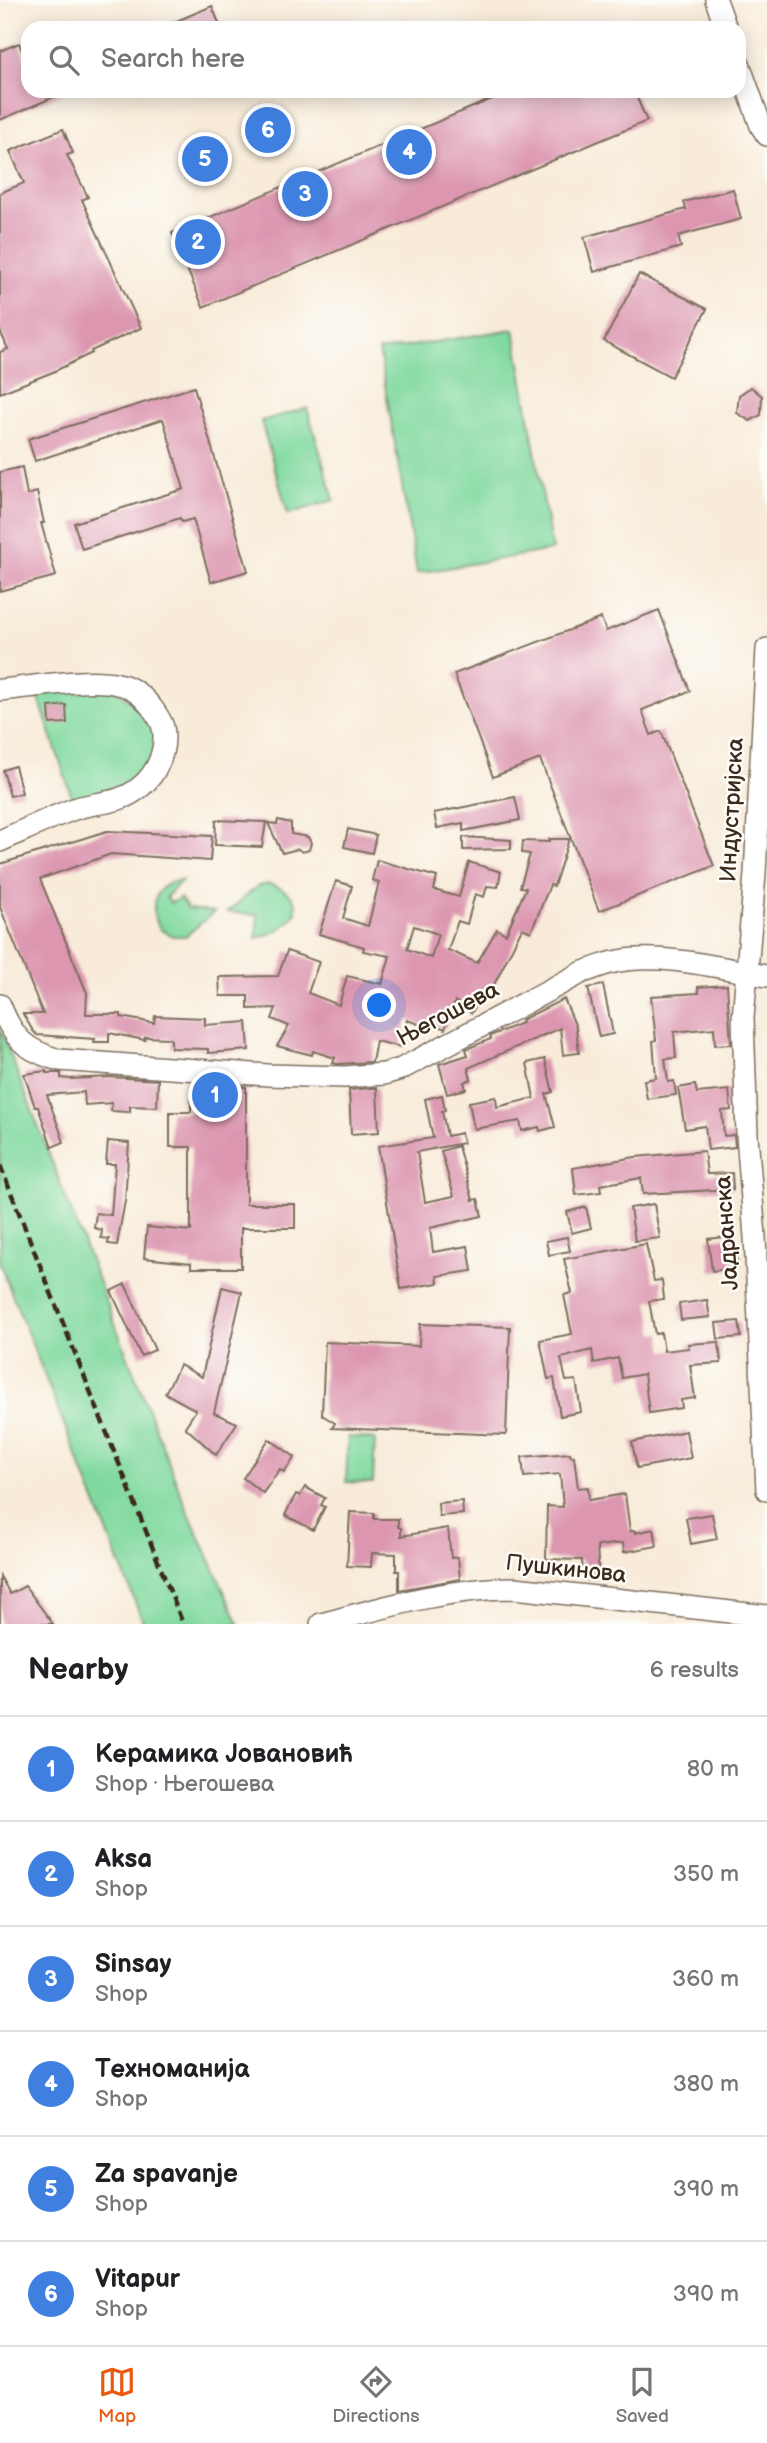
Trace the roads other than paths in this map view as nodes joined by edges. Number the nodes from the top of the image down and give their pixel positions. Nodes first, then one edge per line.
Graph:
1 (716, 0) edge
2 (724, 21) edge
3 (746, 84) edge
4 (767, 135) edge
5 (767, 649) edge
6 (0, 690) edge
7 (0, 841) edge
8 (757, 974) edge
9 (0, 1005) edge
10 (767, 1490) edge
11 (767, 1616) edge
12 (321, 1624) edge

1 - 2 street
3 - 4 street
5 - 8 street, Индустријска
6 - 7 street
8 - 9 street, Његошева
8 - 10 street, Јадранска
11 - 12 street, Пушкинова

